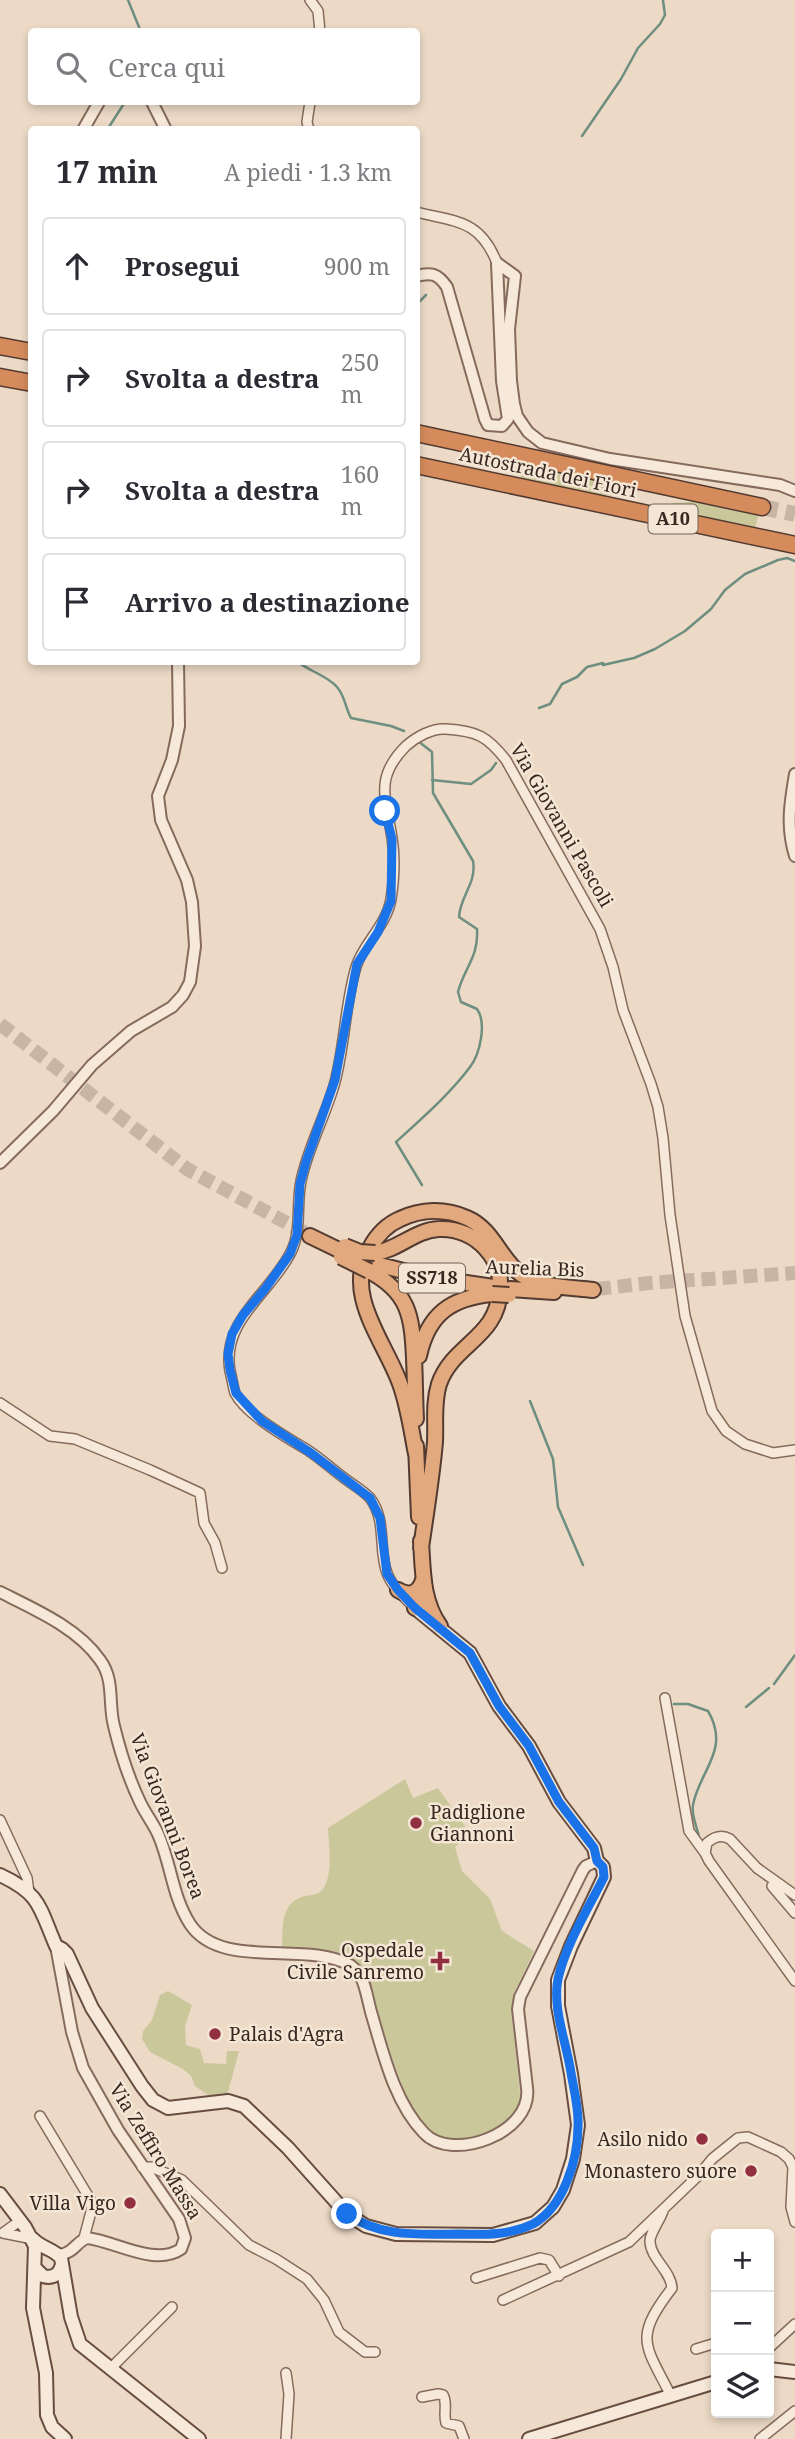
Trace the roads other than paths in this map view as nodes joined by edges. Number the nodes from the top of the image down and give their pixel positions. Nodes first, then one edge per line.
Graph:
1 (310, 0) edge
2 (320, 28) edge
3 (97, 105) edge
4 (154, 105) edge
5 (310, 105) edge
6 (85, 126) edge
7 (164, 126) edge
8 (308, 126) edge
9 (420, 213) edge
10 (497, 263) junction
11 (420, 275) edge
12 (0, 346) edge
13 (28, 351) edge
14 (0, 377) edge
15 (28, 382) edge
16 (420, 434) edge
17 (420, 466) edge
18 (795, 491) edge
19 (762, 507) tunnel mouth
20 (795, 545) edge
21 (178, 665) edge
22 (795, 774) edge
23 (795, 856) edge
24 (0, 1163) edge
25 (315, 1239) tunnel mouth
26 (372, 1262) junction
27 (493, 1291) junction
28 (415, 1402) junction
29 (0, 1403) edge
30 (795, 1450) edge
31 (416, 1454) junction
32 (421, 1548) junction
33 (222, 1568) dead end
34 (424, 1586) junction
35 (398, 1590) junction
36 (0, 1592) edge
37 (415, 1608) junction
38 (440, 1626) junction
39 (665, 1698) dead end
40 (0, 1820) edge
41 (705, 1853) junction
42 (597, 1861) junction
43 (757, 1868) junction
44 (5, 1878) edge
45 (29, 1892) junction
46 (795, 1895) edge
47 (795, 1913) edge
48 (56, 1947) junction
49 (795, 1981) edge
50 (40, 2116) dead end
51 (142, 2166) junction
52 (0, 2194) edge
53 (663, 2211) junction
54 (21, 2220) junction
55 (795, 2222) edge
56 (1, 2233) edge
57 (33, 2239) junction
58 (81, 2243) junction
59 (56, 2256) junction
60 (36, 2263) junction
61 (559, 2276) junction
62 (476, 2278) dead end
63 (66, 2281) junction
64 (503, 2300) dead end
65 (172, 2307) dead end
66 (795, 2324) edge
67 (774, 2343) edge
68 (711, 2344) edge
69 (696, 2349) dead end
70 (376, 2352) dead end
71 (110, 2370) junction
72 (774, 2370) edge
73 (795, 2372) edge
74 (286, 2373) dead end
75 (711, 2384) edge
76 (671, 2396) junction
77 (422, 2397) dead end
78 (795, 2411) edge
79 (60, 2436) edge
80 (199, 2439) edge
81 (286, 2439) edge
82 (464, 2439) edge
83 (529, 2439) edge
84 (760, 2439) edge

1 - 2 street
3 - 6 street
4 - 7 street
5 - 8 street
9 - 10 street
10 - 11 street
10 - 18 street
12 - 13 highway
14 - 15 highway
16 - 19 highway, Autostrada dei Fiori / A10
17 - 20 highway, Autostrada dei Fiori / A10
21 - 24 street
22 - 23 street
25 - 26 highway, Aurelia Bis / SS718
26 - 27 highway, Aurelia Bis / SS718
26 - 28 highway
26 - 32 highway
27 - 28 highway
27 - 31 highway, Aurelia Bis / SS718
28 - 31 highway
29 - 33 street
30 - 35 street, Via Giovanni Pascoli
31 - 32 highway
32 - 34 highway
34 - 35 highway
34 - 37 highway
34 - 38 highway
35 - 37 street, Via Giovanni Pascoli
36 - 42 street, Via Giovanni Borea
37 - 38 main road, Via Giovanni Pascoli
38 - 42 main road, Via Giovanni Pascoli
39 - 41 street
40 - 45 street
41 - 43 street
41 - 49 street
42 - 48 main road
43 - 46 street
43 - 47 street
44 - 45 main road
45 - 48 main road
48 - 51 street, Via Zeffiro Massa
50 - 58 street
51 - 58 street, Via Zeffiro Massa
51 - 70 street
52 - 54 main road
53 - 55 street
53 - 61 street
53 - 76 street
54 - 56 street
54 - 57 main road
56 - 57 street
57 - 59 main road
57 - 60 main road
58 - 59 street
58 - 63 street
59 - 60 main road
59 - 60 main road
59 - 63 main road
60 - 79 main road
61 - 62 street
61 - 64 street
63 - 71 main road
65 - 71 street
66 - 67 street
68 - 69 street
71 - 80 main road
72 - 73 main road
74 - 81 street
75 - 76 main road
76 - 83 main road
77 - 82 street
78 - 84 street

